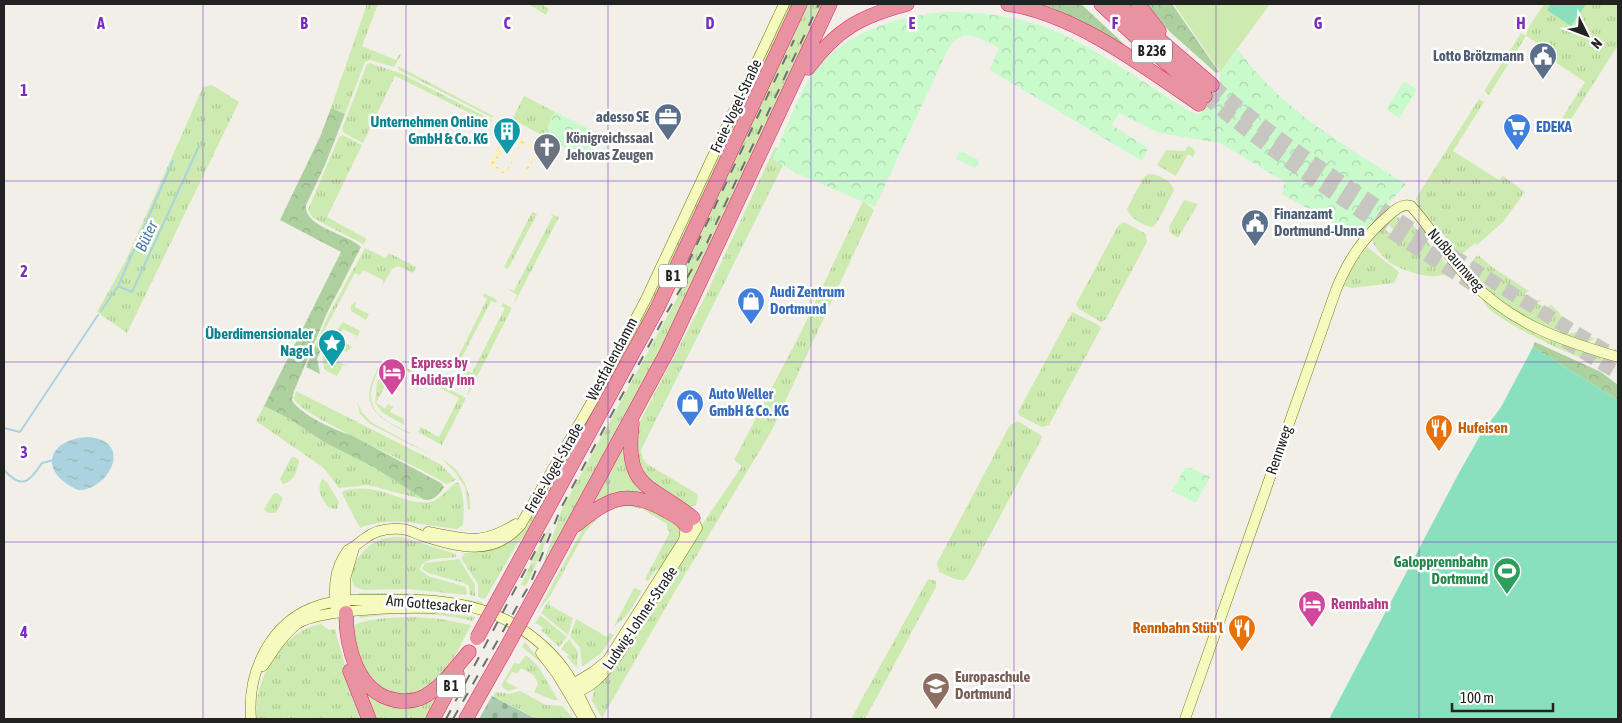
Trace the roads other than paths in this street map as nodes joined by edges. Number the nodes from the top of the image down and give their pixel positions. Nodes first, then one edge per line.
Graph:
1 (784, 4) edge
2 (800, 4) edge
3 (830, 4) edge
4 (907, 4) edge
5 (1008, 4) edge
6 (1101, 4) edge
7 (1118, 4) edge
8 (1138, 4) edge
9 (793, 86) junction
10 (1206, 95) junction
11 (1407, 205) joint
12 (1618, 357) edge
13 (633, 414) junction
14 (692, 524) junction
15 (570, 531) junction
16 (340, 607) junction
17 (469, 652) junction
18 (572, 689) junction
19 (251, 719) edge
20 (369, 719) edge
21 (432, 719) edge
22 (466, 719) edge
23 (584, 719) edge
24 (591, 719) edge
25 (1185, 719) edge

1 - 16 street, Freie-Vogel-Straße
2 - 17 highway, Westfalendamm / B 1, bridge
3 - 9 highway, B 1
4 - 9 highway
5 - 10 highway
6 - 10 highway, B 236
7 - 10 highway, B 236
8 - 10 highway
9 - 13 highway, B 1
11 - 12 street, Nußbaumweg
11 - 25 street, Rennweg
13 - 14 highway
13 - 15 highway, B 1
14 - 15 highway
14 - 18 street, Ludwig-Lohner-Straße
15 - 22 highway, B 1, bridge
16 - 17 highway
16 - 18 street, Am Gottesacker
16 - 19 street, Am Gottesacker
16 - 20 highway
17 - 21 highway, Westfalendamm / B 1
18 - 23 street, Am Gottesacker
18 - 24 street, Am Gottesacker

